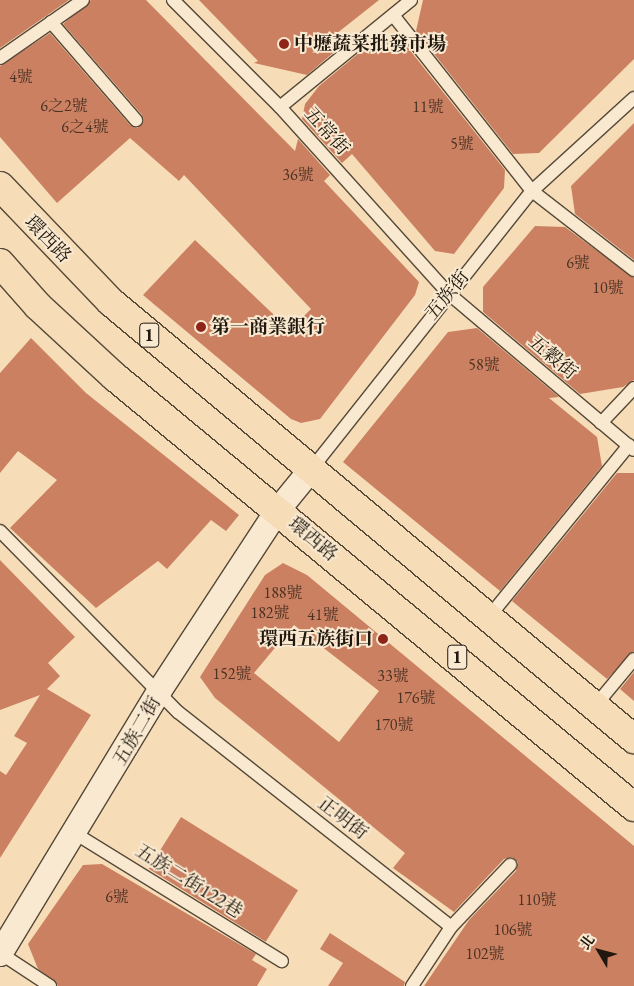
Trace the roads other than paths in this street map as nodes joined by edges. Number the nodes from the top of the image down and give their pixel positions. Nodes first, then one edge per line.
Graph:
1 (83, 0) edge
2 (173, 0) edge
3 (410, 0) edge
4 (393, 15) junction
5 (51, 22) junction
6 (0, 58) edge
7 (634, 98) edge
8 (280, 107) junction
9 (136, 120) dead end
10 (0, 186) edge
11 (532, 191) junction
12 (0, 263) edge
13 (634, 270) edge
14 (448, 293) junction
15 (634, 388) edge
16 (601, 423) junction
17 (631, 447) edge
18 (309, 472) junction
19 (278, 510) junction
20 (0, 531) edge
21 (488, 618) junction
22 (634, 659) edge
23 (160, 690) junction
24 (595, 706) junction
25 (634, 739) edge
26 (634, 807) edge
27 (76, 834) junction
28 (510, 864) dead end
29 (452, 927) junction
30 (0, 954) edge
31 (282, 961) dead end
32 (50, 986) edge
33 (412, 986) edge

1 - 5 lane
2 - 8 lane, 五常街
3 - 4 lane
4 - 8 lane
4 - 11 lane
5 - 6 lane
5 - 9 lane
7 - 11 lane, 五族街
8 - 14 lane, 五常街
10 - 18 main road, 環西路 / 1
11 - 13 lane
11 - 14 lane, 五族街
12 - 19 main road, 環西路 / 1
14 - 16 lane, 五穀街
14 - 18 lane, 五族街
15 - 16 lane
16 - 17 lane, 五穀街
17 - 21 lane
18 - 19 street, 五族街
18 - 21 main road, 環西路 / 1
19 - 23 street, 五族二街
19 - 26 main road, 環西路 / 1
20 - 23 lane, 正明街
21 - 24 main road, 環西路 / 1
22 - 24 lane
23 - 27 street, 五族二街
23 - 29 lane, 正明街
24 - 25 main road, 環西路 / 1
27 - 30 street, 五族二街
27 - 31 lane, 五族二街122巷
28 - 29 lane
29 - 33 lane
30 - 32 lane

